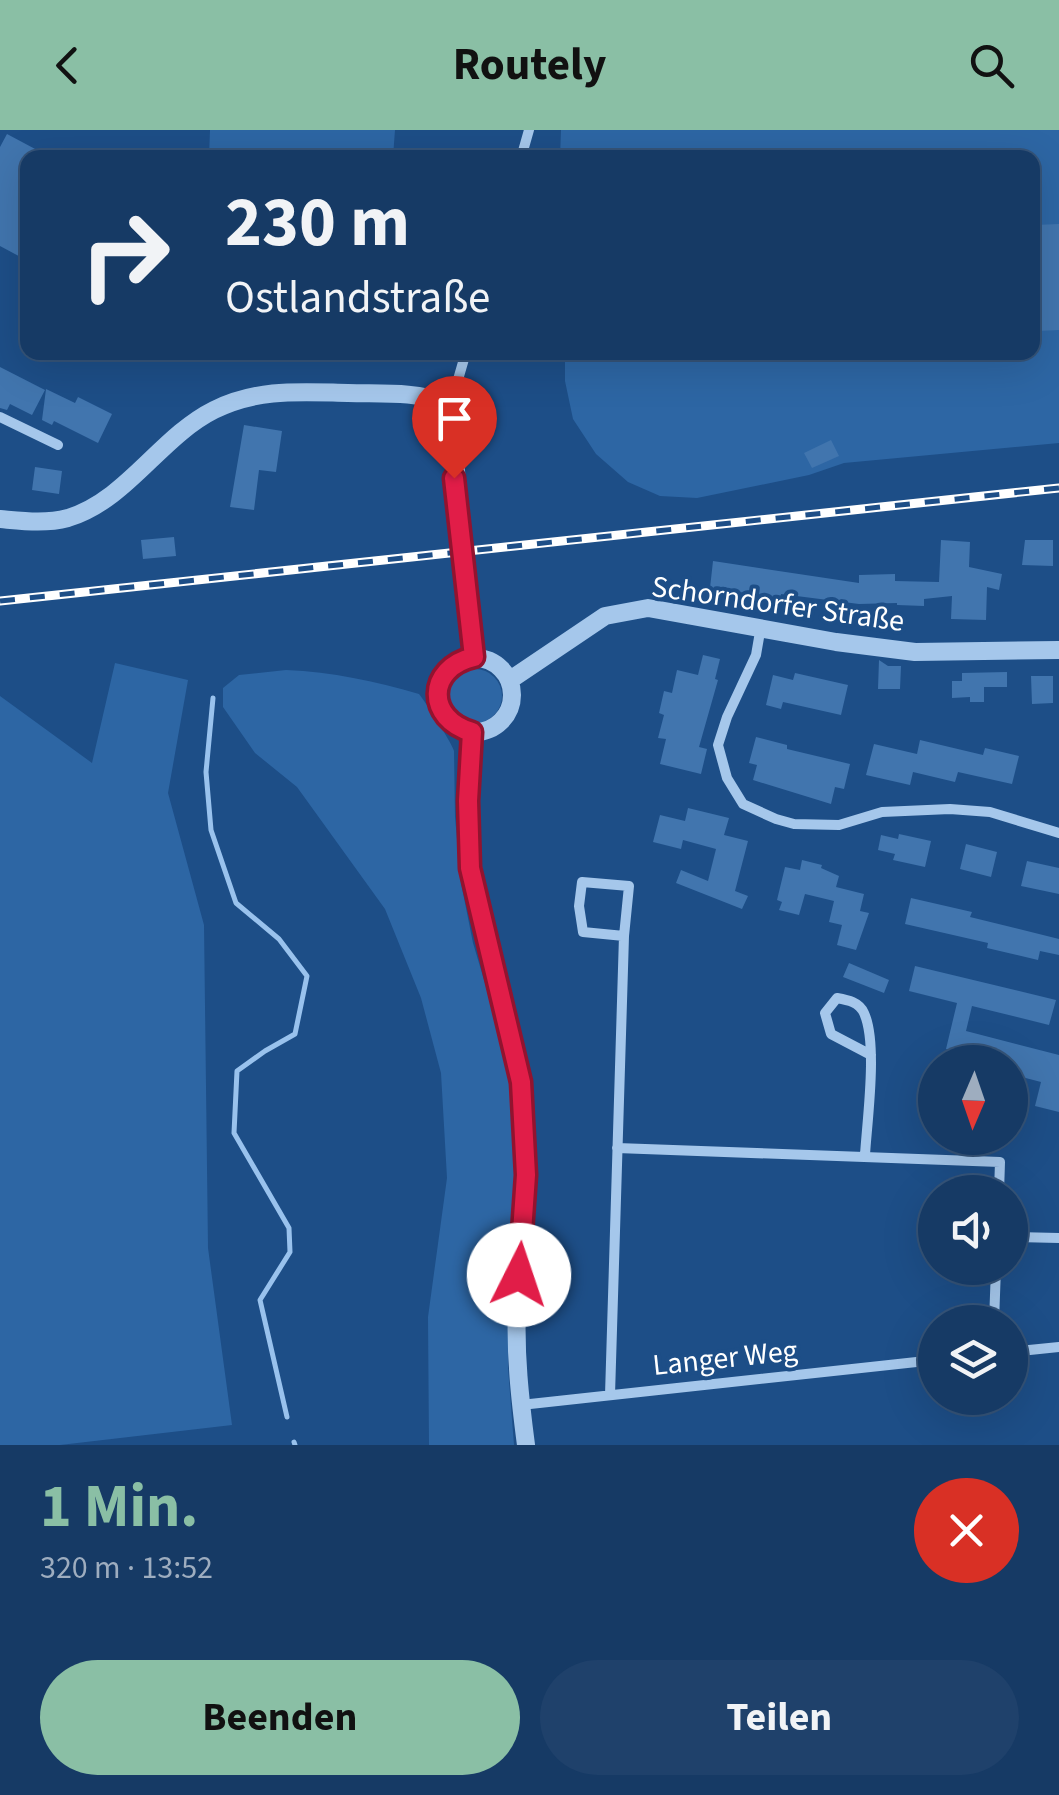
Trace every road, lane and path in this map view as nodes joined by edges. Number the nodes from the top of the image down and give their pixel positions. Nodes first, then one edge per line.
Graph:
1 (464, 360) edge
2 (446, 403) junction
3 (0, 417) edge
4 (58, 445) dead end
5 (0, 519) edge
6 (761, 626) junction
7 (1059, 650) edge
8 (474, 657) junction
9 (510, 680) junction
10 (472, 732) junction
11 (1059, 832) edge
12 (624, 936) junction
13 (871, 1055) junction
14 (617, 1148) junction
15 (865, 1155) junction
16 (1000, 1175) edge
17 (1028, 1237) edge
18 (1059, 1238) edge
19 (1059, 1347) edge
20 (1028, 1350) edge
21 (918, 1362) edge
22 (610, 1395) junction
23 (521, 1405) junction
24 (526, 1445) edge

1 - 2 street
2 - 5 street
2 - 8 street
3 - 4 street
6 - 7 street, Schorndorfer Straße
6 - 9 street, Schorndorfer Straße
6 - 11 street
8 - 9 street
8 - 10 street
9 - 10 street
10 - 23 street
12 - 12 street
12 - 14 street
13 - 13 street
13 - 15 street
14 - 15 street
14 - 22 street
15 - 16 street
17 - 18 street
19 - 20 street
21 - 22 street, Langer Weg
22 - 23 street, Langer Weg
23 - 24 street

